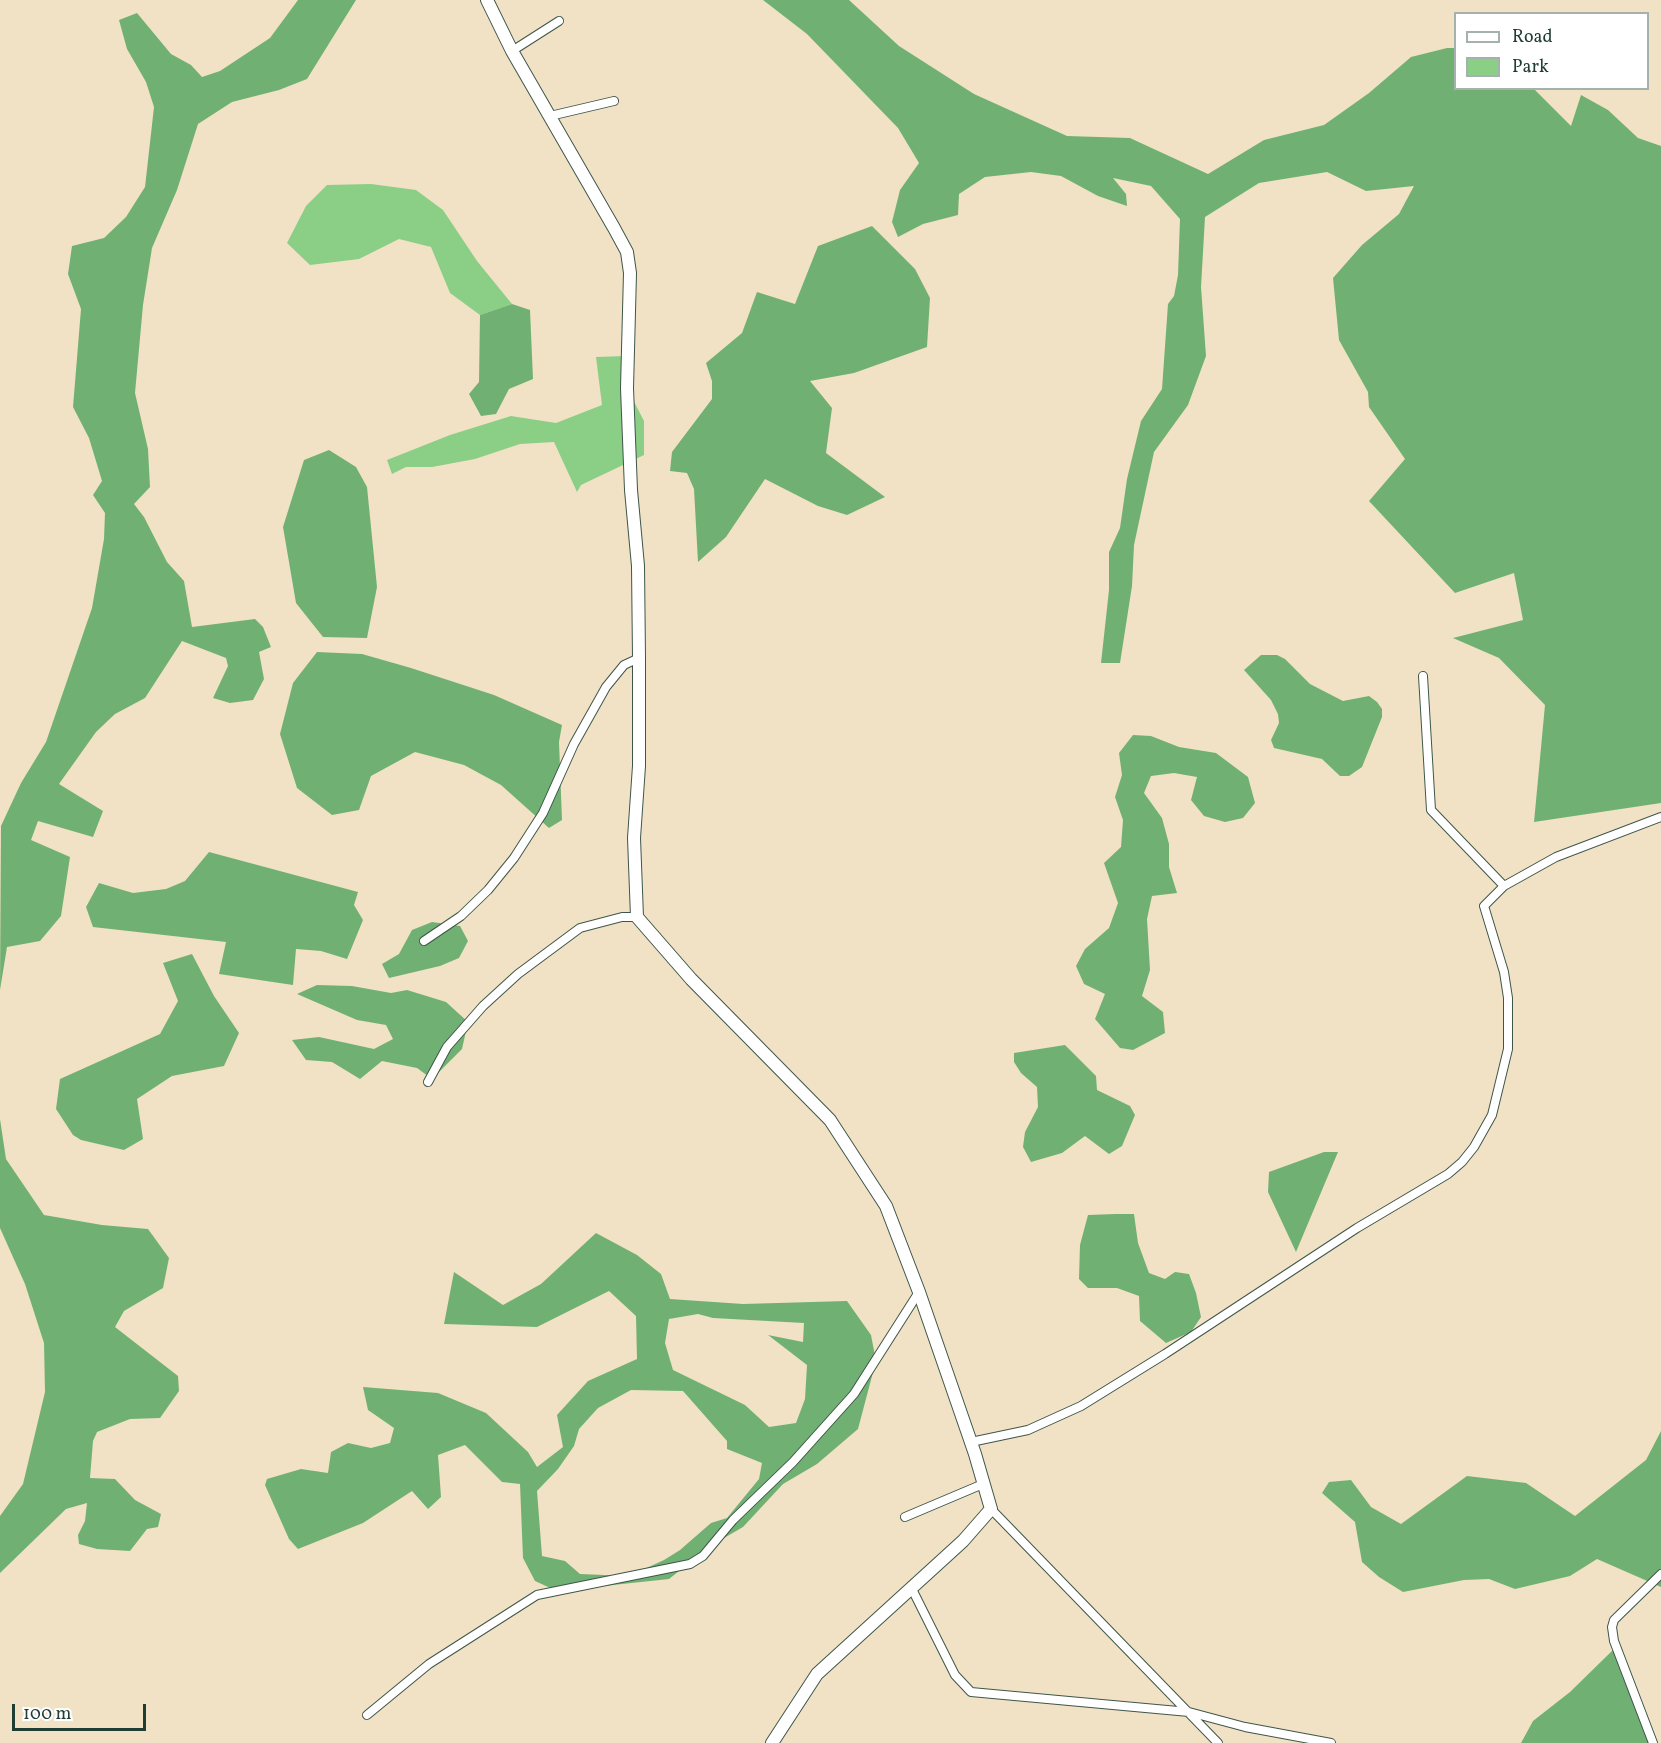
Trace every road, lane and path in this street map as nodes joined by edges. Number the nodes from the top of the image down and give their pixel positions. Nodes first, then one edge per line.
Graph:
1 (487, 0) edge
2 (559, 21) dead end
3 (512, 51) junction
4 (614, 100) dead end
5 (550, 116) junction
6 (639, 658) junction
7 (1423, 676) dead end
8 (1661, 817) edge
9 (1503, 886) junction
10 (637, 916) junction
11 (424, 941) dead end
12 (429, 1082) dead end
13 (919, 1292) junction
14 (971, 1442) junction
15 (983, 1484) junction
16 (991, 1509) junction
17 (905, 1517) dead end
18 (1661, 1574) edge
19 (912, 1589) junction
20 (1189, 1712) junction
21 (367, 1715) dead end
22 (771, 1743) edge
23 (1218, 1743) edge
24 (1331, 1743) edge
25 (1653, 1743) edge

1 - 3 street
2 - 3 street
3 - 5 street
4 - 5 street
5 - 6 street
6 - 10 street
6 - 11 street
7 - 9 street
8 - 9 street
9 - 14 street
10 - 12 street
10 - 13 street
13 - 14 street
13 - 21 street
14 - 15 street
15 - 16 street
15 - 17 street
16 - 19 street
16 - 20 street
18 - 25 street
19 - 20 street
19 - 22 street
20 - 23 street
20 - 24 street

